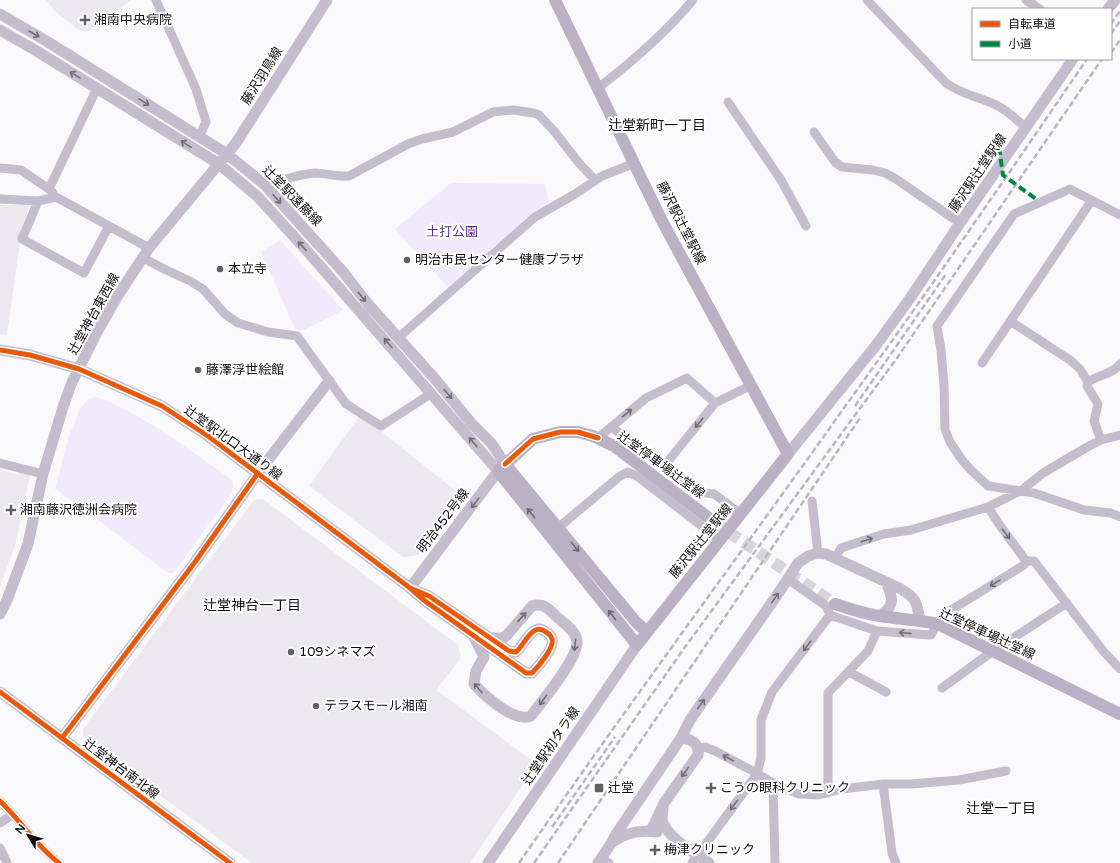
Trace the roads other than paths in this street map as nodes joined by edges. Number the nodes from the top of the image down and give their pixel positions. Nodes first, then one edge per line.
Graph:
1 (156, 0) edge
2 (327, 0) edge
3 (555, 0) edge
4 (693, 0) edge
5 (867, 0) edge
6 (1026, 0) edge
7 (1115, 0) edge
8 (1038, 8) edge
9 (1109, 8) edge
10 (0, 14) edge
11 (0, 30) edge
12 (1071, 60) edge
13 (97, 88) junction
14 (598, 88) junction
15 (728, 102) dead end
16 (1026, 128) junction
17 (814, 132) dead end
18 (199, 137) junction
19 (227, 154) junction
20 (635, 163) junction
21 (219, 164) junction
22 (0, 168) edge
23 (595, 180) junction
24 (266, 186) junction
25 (49, 189) junction
26 (56, 197) junction
27 (0, 199) edge
28 (1092, 200) junction
29 (38, 201) junction
30 (1120, 215) edge
31 (960, 223) junction
32 (109, 226) junction
33 (806, 226) dead end
34 (146, 253) junction
35 (1010, 321) junction
36 (398, 338) junction
37 (0, 350) edge
38 (982, 363) dead end
39 (1120, 364) edge
40 (79, 369) junction
41 (329, 381) junction
42 (1088, 382) junction
43 (752, 385) junction
44 (432, 393) junction
45 (715, 403) junction
46 (611, 427) junction
47 (1120, 435) edge
48 (598, 438) junction
49 (1101, 440) junction
50 (788, 454) junction
51 (0, 463) edge
52 (665, 465) junction
53 (502, 467) junction
54 (258, 473) junction
55 (43, 474) junction
56 (1022, 490) junction
57 (812, 501) dead end
58 (988, 506) junction
59 (741, 514) junction
60 (1120, 517) edge
61 (714, 522) tunnel mouth
62 (559, 527) junction
63 (720, 540) junction
64 (818, 553) junction
65 (835, 558) junction
66 (1026, 561) junction
67 (788, 579) junction
68 (886, 582) junction
69 (410, 588) junction
70 (1067, 603) junction
71 (833, 610) junction
72 (0, 614) edge
73 (879, 616) junction
74 (920, 621) junction
75 (938, 624) junction
76 (877, 630) junction
77 (647, 632) junction
78 (474, 637) junction
79 (492, 638) junction
80 (637, 646) junction
81 (993, 651) junction
82 (1120, 669) edge
83 (849, 672) junction
84 (942, 688) dead end
85 (0, 692) edge
86 (886, 692) dead end
87 (1120, 714) edge
88 (62, 738) junction
89 (681, 738) junction
90 (698, 749) junction
91 (1006, 771) dead end
92 (757, 774) junction
93 (773, 784) junction
94 (884, 784) junction
95 (828, 793) junction
96 (0, 801) edge
97 (664, 803) junction
98 (13, 814) junction
99 (626, 819) junction
100 (0, 823) edge
101 (647, 831) junction
102 (673, 836) junction
103 (612, 842) junction
104 (0, 848) edge
105 (695, 859) edge
106 (603, 861) edge
107 (7, 863) edge
108 (59, 863) edge
109 (230, 863) edge
110 (488, 863) edge
111 (708, 863) edge
112 (775, 863) edge
113 (896, 863) edge

1 - 18 street
2 - 19 street, 藤沢羽鳥線
3 - 14 main road, 藤沢駅辻堂駅線
4 - 14 street
5 - 16 street
6 - 8 street
7 - 9 street
10 -> 18 street, 辻堂駅遠藤線
13 -> 11 street, 辻堂駅遠藤線
12 - 16 street, 藤沢駅辻堂駅線
21 -> 13 street, 辻堂駅遠藤線
13 - 25 street
14 - 20 main road, 藤沢駅辻堂駅線
15 - 33 street
16 - 31 street, 藤沢駅辻堂駅線
17 - 31 street
18 - 19 street, 辻堂駅遠藤線
19 - 21 street, 藤沢羽鳥線
19 - 24 street, 辻堂駅遠藤線
20 - 23 street
20 - 43 main road, 藤沢駅辻堂駅線
21 - 34 street, 辻堂神台東西線
44 -> 21 street, 辻堂駅遠藤線
22 - 25 street
23 - 24 street
23 - 36 street
24 -> 36 street, 辻堂駅遠藤線
25 - 26 street
26 - 29 street
26 - 32 street
27 - 29 street
28 - 30 street
28 - 35 street
28 - 56 street
29 - 32 street
31 - 50 street, 藤沢駅辻堂駅線
32 - 34 street
34 - 40 street, 辻堂神台東西線
34 - 41 street
35 - 38 street
35 - 42 street
36 -> 53 street, 辻堂駅遠藤線
37 - 40 street, 辻堂駅北口大通り線
39 - 42 street
40 - 54 street, 辻堂駅北口大通り線
40 - 55 street, 辻堂神台東西線
41 - 44 street
41 - 54 street
42 - 49 street
43 - 45 street
43 - 50 main road, 藤沢駅辻堂駅線
53 -> 44 street, 辻堂駅遠藤線
46 -> 45 street
45 -> 52 street
46 - 48 street
46 - 52 street
47 - 49 street
48 - 53 main road, 辻堂停車場辻堂線
48 - 61 main road, 辻堂停車場辻堂線
49 - 56 street
50 - 59 main road, 藤沢駅辻堂駅線
51 - 55 street
52 - 59 street
53 - 62 main road
53 -> 69 street, 明治452号線
80 -> 53 main road
54 - 69 street, 辻堂駅北口大通り線
54 - 88 street
55 - 72 street, 辻堂神台東西線
56 - 58 street
56 - 60 street
57 - 64 street
65 -> 58 street
58 -> 66 street
59 - 63 main road, 藤沢駅辻堂駅線
62 - 63 street
62 -> 77 main road
63 - 77 main road, 藤沢駅辻堂駅線
64 - 65 street
64 - 67 street
65 - 68 street
66 - 70 street
66 -> 75 street
67 - 71 street
89 -> 67 street
68 - 73 street
68 - 74 street
69 - 78 street
69 - 79 street
70 - 81 street
70 - 82 street
71 - 73 main road, 辻堂停車場辻堂線
71 - 76 street
71 -> 92 street
73 - 74 main road, 辻堂停車場辻堂線
74 - 75 main road, 辻堂停車場辻堂線
75 -> 76 street
75 - 81 main road, 辻堂停車場辻堂線
76 - 83 street
77 - 80 main road, 藤沢駅辻堂駅線
78 - 79 street
79 -> 78 street
80 - 110 street, 辻堂駅初タラ線
81 - 84 street
81 - 87 main road, 辻堂停車場辻堂線
83 - 86 street
83 - 95 street
85 - 88 street, 辻堂神台南北線
88 - 109 street, 辻堂神台南北線
89 - 90 street
89 - 99 street
92 -> 90 street
90 -> 97 street
91 - 94 street
92 - 93 street
92 -> 105 street
93 - 95 street
93 - 112 street
94 - 95 street
94 - 113 street
96 - 98 street
97 - 101 street
97 - 102 street
98 - 100 street
98 - 108 street
99 - 101 street
99 - 103 street
101 - 102 street
101 - 103 street
102 - 105 street
103 - 106 street
104 - 107 street
105 - 111 street

